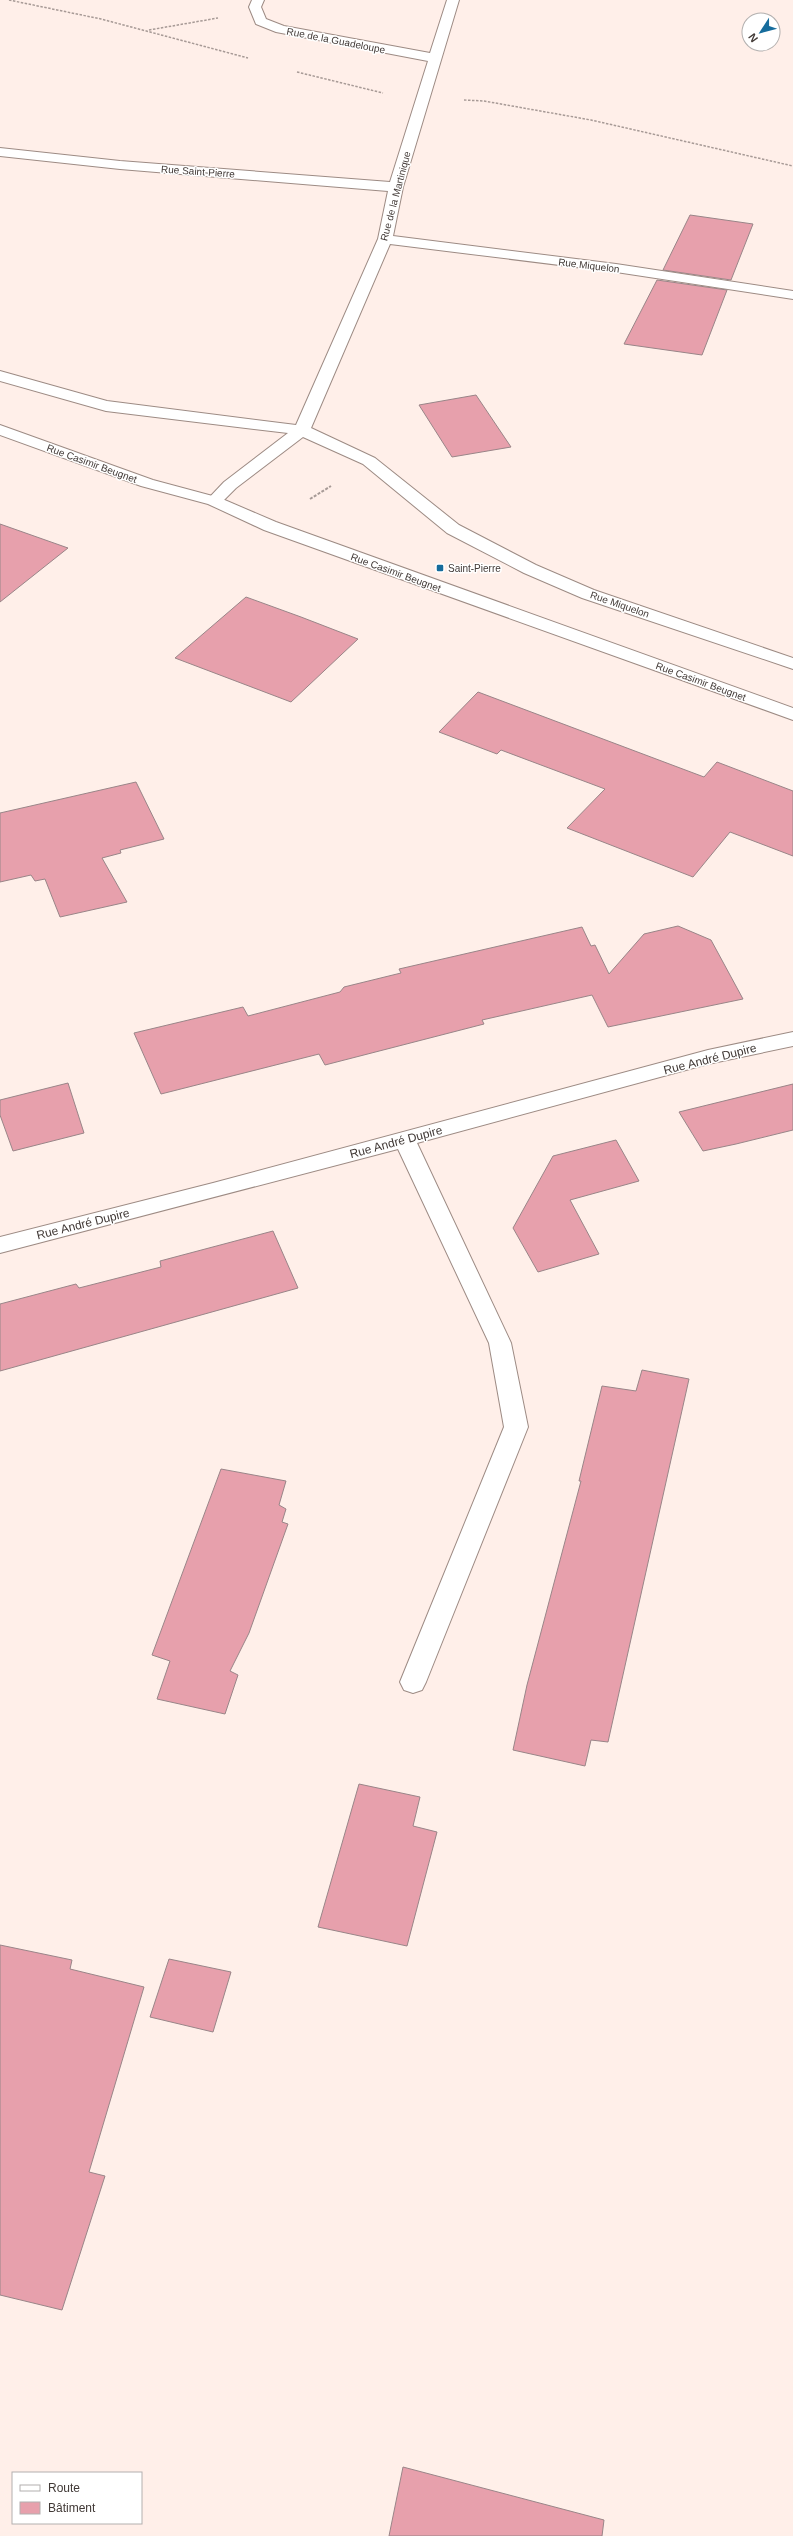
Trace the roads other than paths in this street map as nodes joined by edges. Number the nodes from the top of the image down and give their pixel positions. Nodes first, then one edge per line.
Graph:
1 (452, 0) edge
2 (256, 4) edge
3 (434, 58) junction
4 (0, 152) edge
5 (396, 187) junction
6 (385, 239) junction
7 (793, 294) edge
8 (0, 376) edge
9 (0, 430) edge
10 (302, 430) junction
11 (214, 501) junction
12 (793, 664) edge
13 (793, 714) edge
14 (793, 1039) edge
15 (404, 1139) junction
16 (0, 1245) edge
17 (413, 1682) dead end

1 - 3 street, Rue de la Martinique
2 - 3 street, Rue de la Guadeloupe
3 - 5 street, Rue de la Martinique
4 - 5 street, Rue Saint-Pierre
5 - 6 street, Rue de la Martinique
6 - 7 street, Rue Miquelon
6 - 10 street, Rue de la Martinique
8 - 10 street
9 - 11 street, Rue Casimir Beugnet
10 - 11 street, Rue de la Martinique
10 - 12 street, Rue Miquelon
11 - 13 street, Rue Casimir Beugnet
14 - 15 street, Rue André Dupire
15 - 16 street, Rue André Dupire
15 - 17 street

